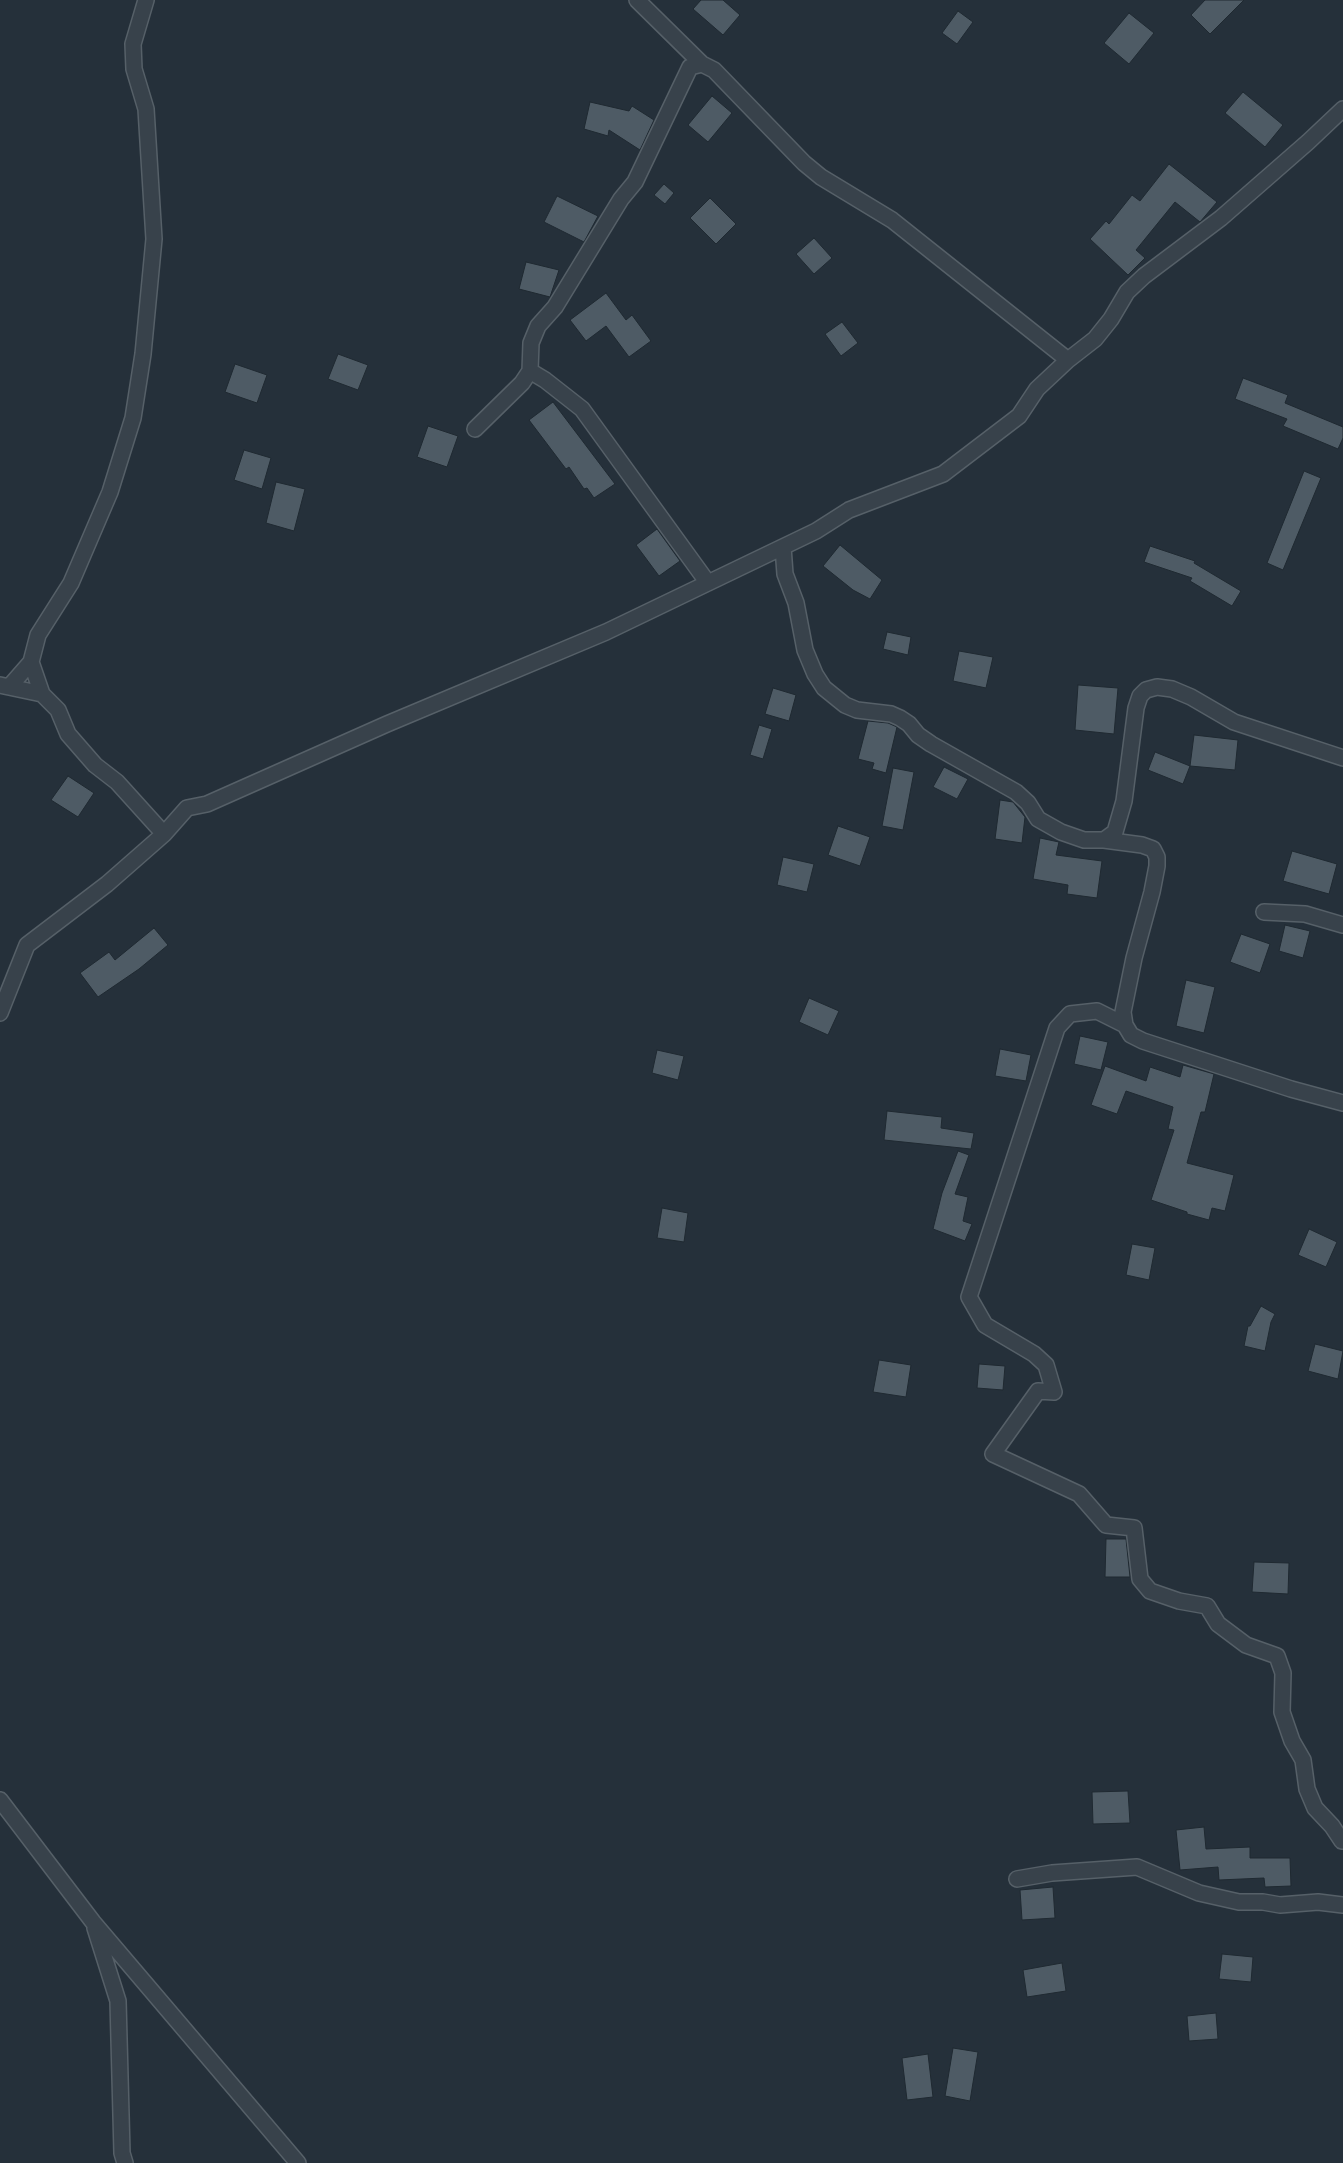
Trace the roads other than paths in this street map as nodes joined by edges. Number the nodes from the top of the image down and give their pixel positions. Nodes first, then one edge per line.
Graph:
1 (146, 0) edge
2 (637, 0) edge
3 (702, 64) junction
4 (1343, 109) edge
5 (1068, 360) junction
6 (530, 371) junction
7 (475, 429) dead end
8 (783, 547) junction
9 (708, 583) junction
10 (31, 662) junction
11 (5, 686) edge
12 (42, 694) junction
13 (1343, 758) edge
14 (164, 834) junction
15 (1104, 840) junction
16 (1264, 912) dead end
17 (1343, 925) edge
18 (0, 1013) edge
19 (1125, 1025) junction
20 (1343, 1103) edge
21 (0, 1800) edge
22 (1343, 1840) edge
23 (1343, 1853) edge
24 (1017, 1879) dead end
25 (1343, 1905) edge
26 (93, 1922) junction
27 (125, 2163) edge
28 (298, 2163) edge

1 - 10 street
2 - 3 street
3 - 5 street
3 - 6 street
4 - 5 street
5 - 8 street
6 - 7 street
6 - 9 street
8 - 9 street
8 - 15 street
9 - 14 street
10 - 11 street
10 - 12 street
11 - 12 street
12 - 14 street
13 - 15 street
14 - 18 street
15 - 19 street
16 - 17 street
19 - 20 street
19 - 22 street
21 - 26 street
22 - 23 street
24 - 25 street
26 - 27 street
26 - 28 street

